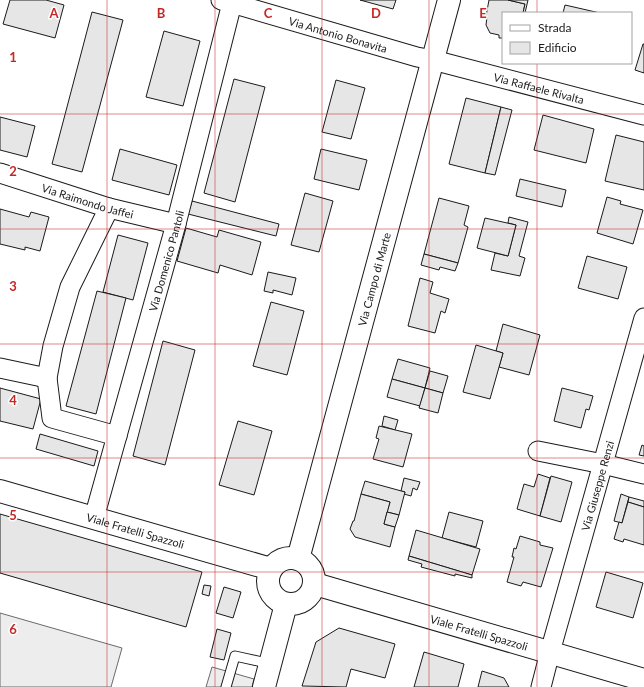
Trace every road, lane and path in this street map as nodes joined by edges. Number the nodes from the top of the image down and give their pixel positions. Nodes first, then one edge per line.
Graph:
1 (450, 0) edge
2 (226, 2) edge
3 (433, 60) junction
4 (644, 115) edge
5 (0, 173) edge
6 (109, 208) junction
7 (176, 224) junction
8 (644, 318) edge
9 (0, 368) edge
10 (47, 378) junction
11 (117, 436) junction
12 (538, 451) dead end
13 (603, 464) junction
14 (644, 474) edge
15 (0, 491) edge
16 (94, 518) junction
17 (298, 559) junction
18 (271, 569) junction
19 (315, 584) junction
20 (286, 604) junction
21 (550, 652) junction
22 (271, 664) junction
23 (644, 680) edge
24 (226, 687) edge
25 (264, 687) edge
26 (541, 687) edge

1 - 3 main road, Via Campo di Marte
2 - 3 street, Via Antonio Bonavita
2 - 7 street, Via Domenico Pantoli
3 - 4 street, Via Raffaele Rivalta
3 - 17 main road, Via Campo di Marte
5 - 6 street, Via Raimondo Jaffei
6 - 7 street, Via Raimondo Jaffei
6 - 10 street
7 - 11 street, Via Domenico Pantoli
8 - 13 street, Via Giuseppe Renzi
9 - 10 street
10 - 11 street
11 - 16 street, Via Domenico Pantoli
12 - 13 street
13 - 14 street
13 - 21 street, Via Giuseppe Renzi
15 - 16 main road, Viale Fratelli Spazzoli
16 - 18 main road, Viale Fratelli Spazzoli
17 - 18 main road
17 - 19 main road
18 - 20 main road
19 - 20 main road
19 - 21 main road, Viale Fratelli Spazzoli
20 - 22 main road
21 - 23 main road, Viale Fratelli Spazzoli
21 - 26 street, Via Giuseppe Renzi
22 - 24 lane
22 - 25 main road

